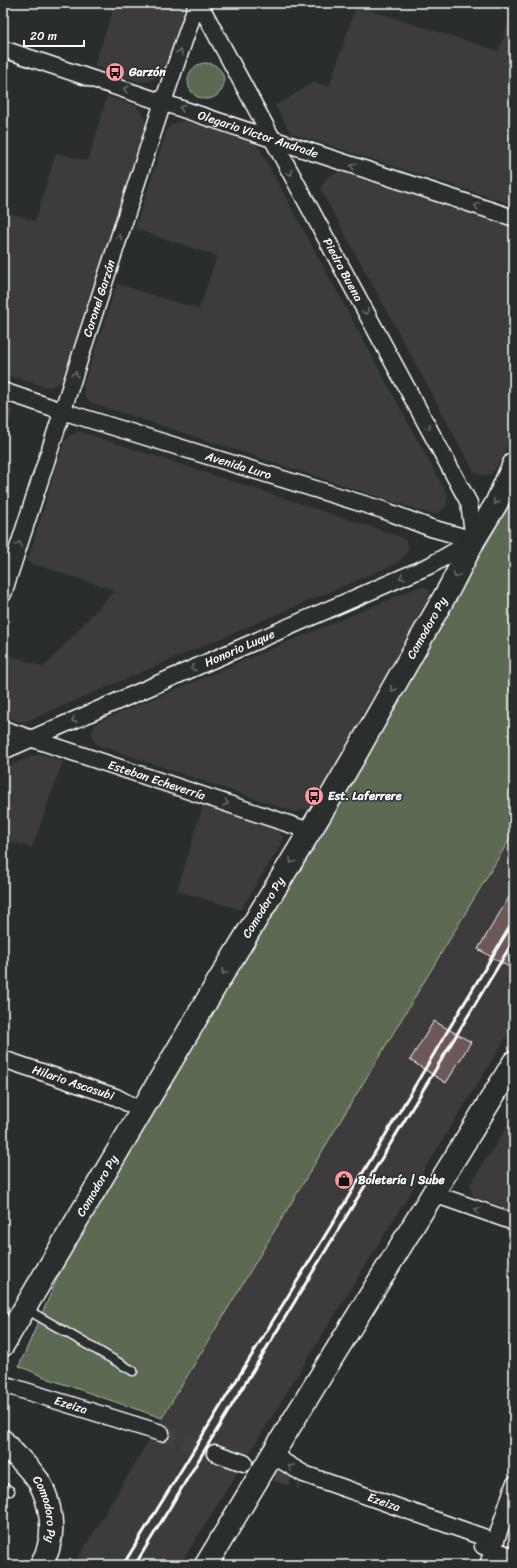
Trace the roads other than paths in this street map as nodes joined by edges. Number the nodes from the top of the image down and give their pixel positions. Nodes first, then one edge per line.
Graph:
1 (198, 3) edge
2 (3, 49) edge
3 (163, 102) junction
4 (272, 139) junction
5 (514, 218) edge
6 (3, 391) edge
7 (62, 411) junction
8 (513, 464) edge
9 (474, 540) junction
10 (3, 594) edge
11 (3, 730) edge
12 (33, 738) junction
13 (3, 751) edge
14 (310, 831) junction
15 (3, 1059) edge
16 (514, 1062) edge
17 (142, 1111) junction
18 (434, 1194) junction
19 (514, 1222) edge
20 (25, 1308) junction
21 (3, 1345) edge
22 (132, 1370) dead end
23 (3, 1384) edge
24 (161, 1433) tunnel mouth
25 (3, 1441) edge
26 (215, 1453) tunnel mouth
27 (272, 1455) junction
28 (244, 1463) tunnel mouth
29 (301, 1481) tunnel mouth
30 (514, 1485) edge
31 (514, 1556) edge
32 (491, 1558) edge
33 (41, 1565) edge
34 (206, 1565) edge

3 -> 1 street, Coronel Garzón
1 - 4 street, Piedra Buena
3 -> 2 street, Olegario Victor Andrade
4 -> 3 street, Olegario Victor Andrade
7 -> 3 street, Coronel Garzón
5 -> 4 street, Olegario Victor Andrade
4 -> 9 street, Piedra Buena
6 - 7 street, Avenida Luro
7 - 9 street, Avenida Luro
10 -> 7 street, Coronel Garzón
8 -> 9 main road, Comodoro Py
9 -> 12 street, Honorio Luque
9 -> 14 main road, Comodoro Py
11 - 12 street, Esteban Echeverría
12 - 13 street, Honorio Luque
12 -> 14 street, Esteban Echeverría
14 -> 17 main road, Comodoro Py
15 - 17 street, Hilario Ascasubi
16 - 18 main road
17 - 20 main road, Comodoro Py
19 -> 18 street
18 - 27 main road
20 - 21 main road, Comodoro Py
20 - 22 lane
23 - 24 street, Ezeiza
25 - 33 main road, Comodoro Py
26 - 28 street
32 -> 27 street, Ezeiza
27 - 34 main road
29 - 32 street, Ezeiza
30 - 32 street
31 - 32 street, Ezeiza

